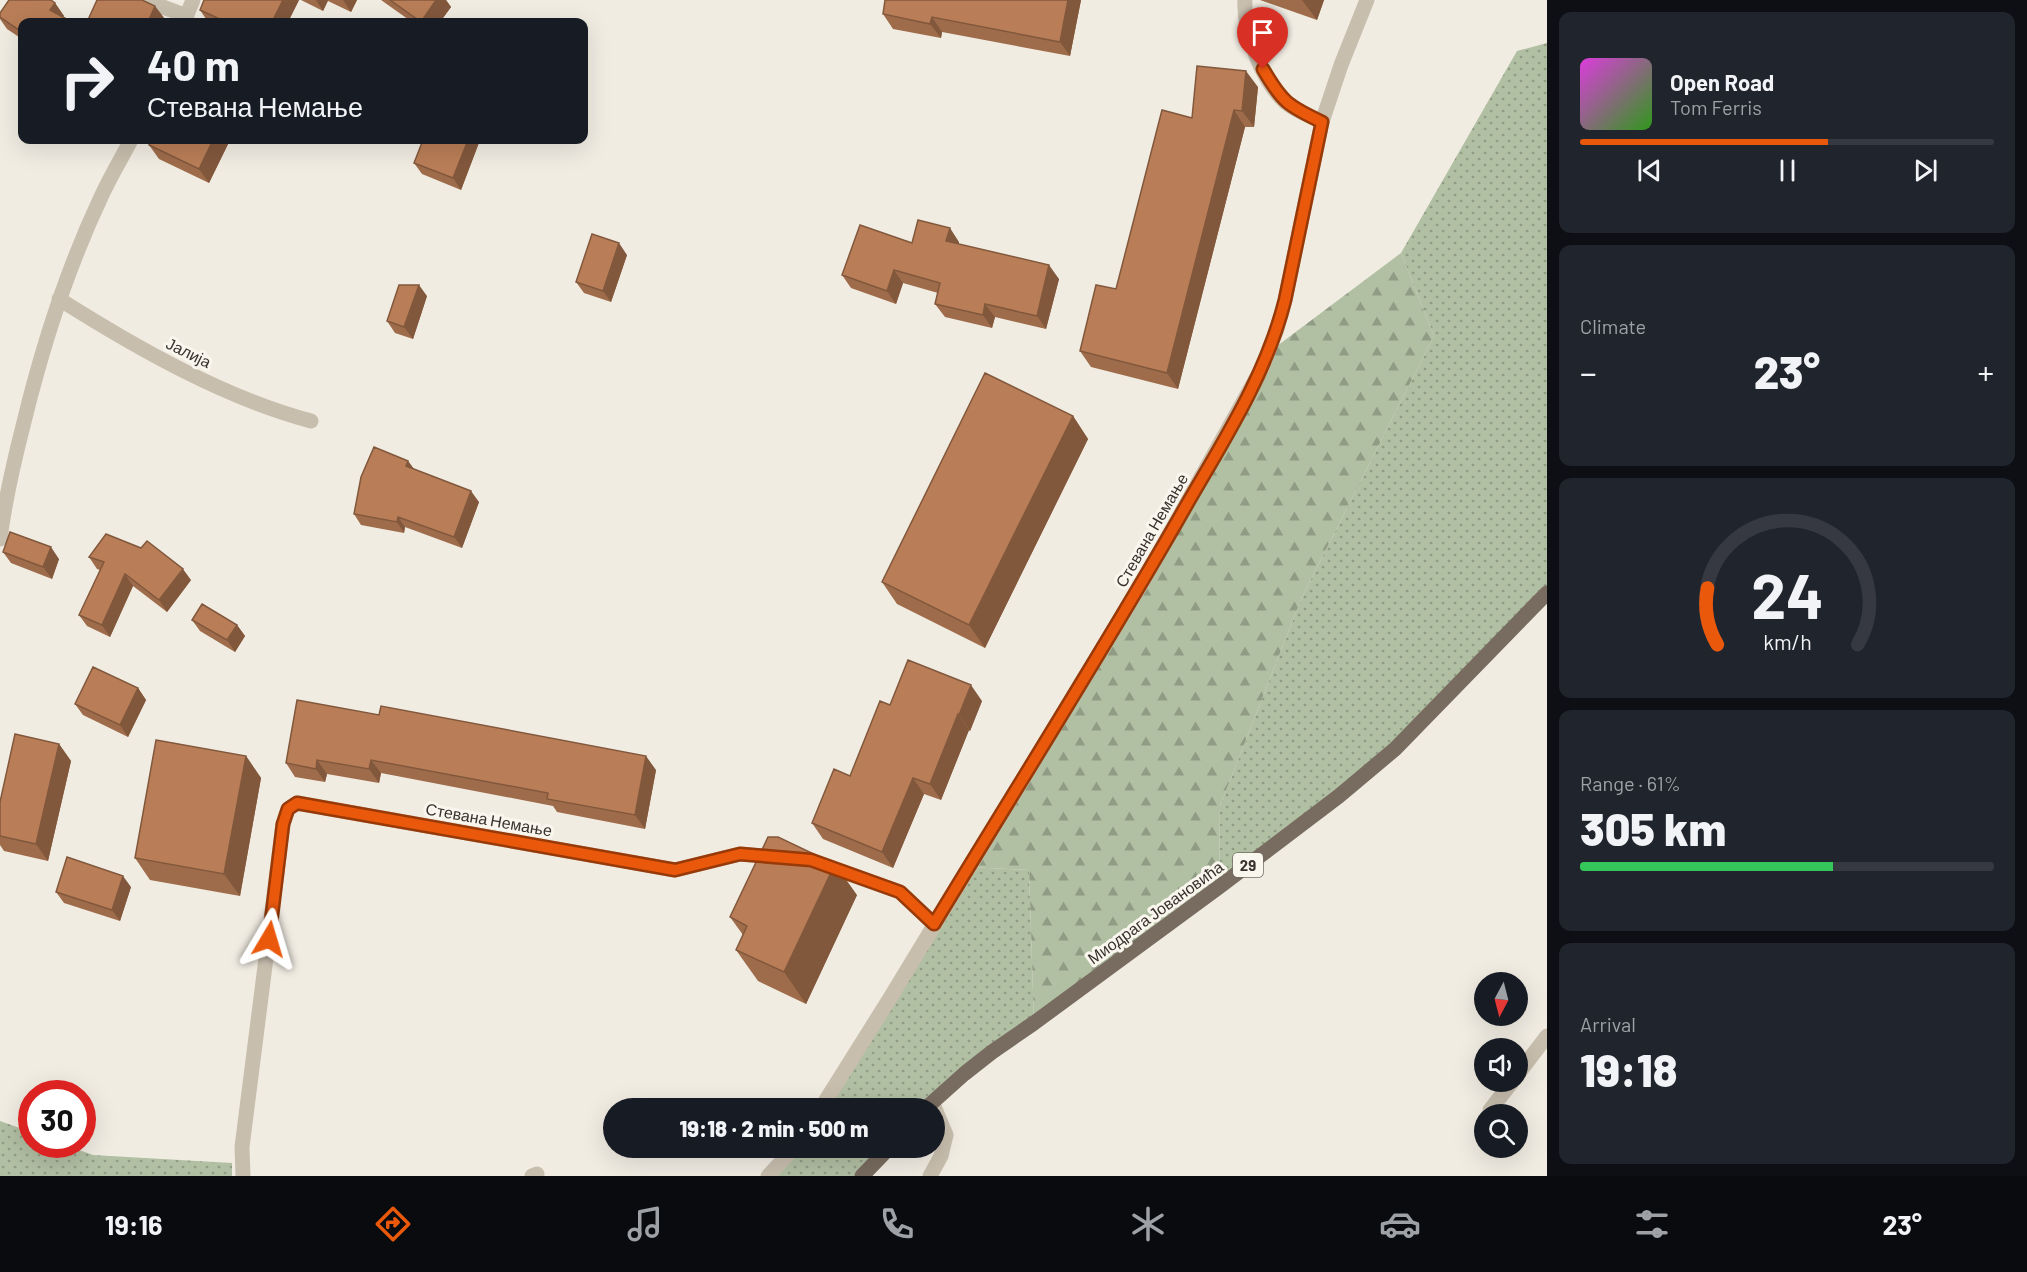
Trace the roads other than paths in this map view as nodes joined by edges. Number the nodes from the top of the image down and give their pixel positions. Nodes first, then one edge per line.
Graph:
1 (144, 0) edge
2 (193, 0) edge
3 (1245, 0) edge
4 (1367, 0) edge
5 (184, 18) edge
6 (186, 18) edge
7 (1322, 122) junction
8 (129, 144) edge
9 (59, 299) junction
10 (311, 421) dead end
11 (0, 539) edge
12 (1547, 593) edge
13 (787, 858) edge
14 (811, 860) edge
15 (934, 924) junction
16 (1547, 1036) edge
17 (1528, 1061) edge
18 (1504, 1092) edge
19 (827, 1098) edge
20 (937, 1098) edge
21 (1495, 1104) edge
22 (785, 1158) edge
23 (879, 1158) edge
24 (940, 1158) edge
25 (243, 1176) edge
26 (768, 1176) edge
27 (862, 1176) edge
28 (930, 1176) edge

1 - 5 street
2 - 6 street
3 - 7 street
4 - 7 street, Стевана Немање
7 - 15 street, Стевана Немање
8 - 9 street
9 - 10 street, Јалија
9 - 11 street
12 - 20 main road, Миодрага Јовановића / 29
13 - 25 street, Стевана Немање
14 - 15 street
15 - 19 street, Стевана Немање
16 - 17 street
18 - 21 street
22 - 26 street
23 - 27 main road
24 - 28 street, Миодрага Јовановића

